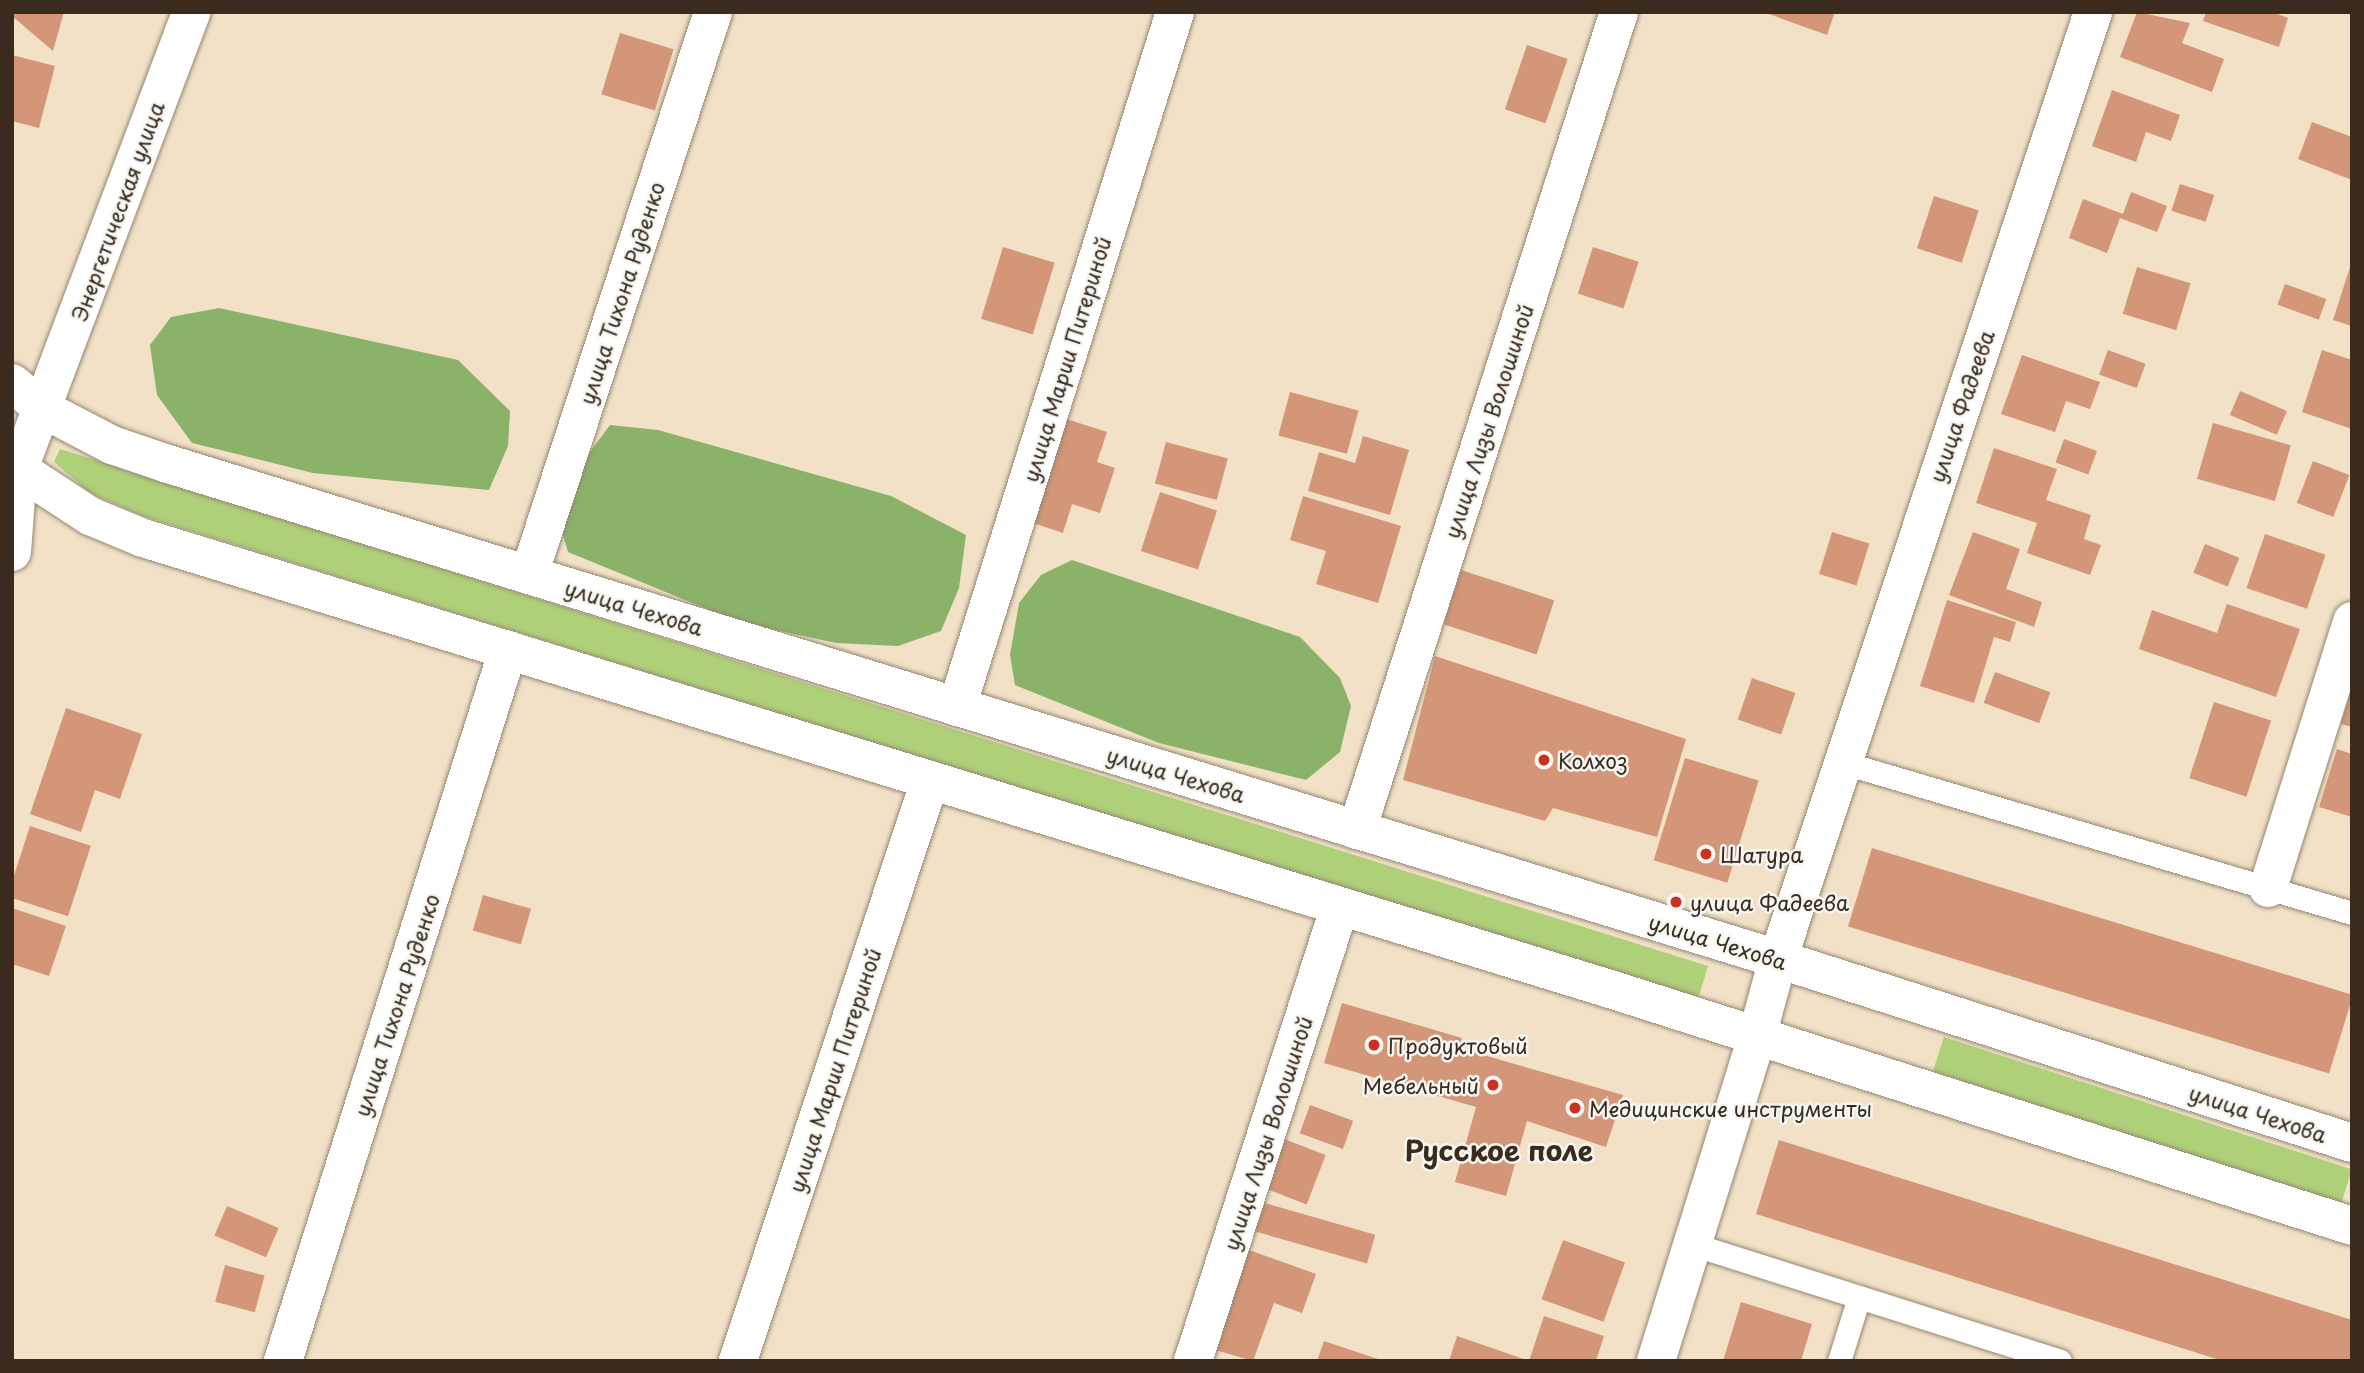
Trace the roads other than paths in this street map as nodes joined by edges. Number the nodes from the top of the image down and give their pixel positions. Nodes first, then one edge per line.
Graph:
1 (191, 12) edge
2 (713, 12) edge
3 (1175, 12) edge
4 (1619, 12) edge
5 (2093, 12) edge
6 (12, 383) edge
7 (43, 409) junction
8 (15, 468) edge
9 (12, 552) edge
10 (529, 575) junction
11 (2352, 621) edge
12 (508, 650) junction
13 (957, 707) junction
14 (1841, 762) junction
15 (930, 780) junction
16 (1357, 830) junction
17 (2268, 888) junction
18 (1340, 906) junction
19 (2352, 913) edge
20 (1778, 959) junction
21 (1757, 1037) junction
22 (2352, 1143) edge
23 (2352, 1226) edge
24 (1692, 1244) junction
25 (1859, 1297) junction
26 (283, 1361) edge
27 (738, 1361) edge
28 (1193, 1361) edge
29 (1656, 1361) edge
30 (1839, 1361) edge
31 (2060, 1361) edge

1 - 7 street, Энергетическая улица
2 - 10 street, улица Тихона Руденко
3 - 13 street, улица Марии Питериной
4 - 16 street, улица Лизы Волошиной
5 - 14 street, улица Фадеева
6 - 7 street, улица Чехова
7 - 8 street, Энергетическая улица
7 - 10 street, улица Чехова
8 - 9 street
8 - 12 street
10 - 13 street, улица Чехова
11 - 17 street
12 - 15 street
12 - 26 street, улица Тихона Руденко
13 - 16 street, улица Чехова
14 - 17 lane
14 - 20 street, улица Фадеева
15 - 18 street
15 - 27 street, улица Марии Питериной
16 - 20 street, улица Чехова
17 - 19 lane
18 - 21 street
18 - 28 street, улица Лизы Волошиной
20 - 21 street, улица Фадеева
20 - 22 street, улица Чехова
21 - 23 street
21 - 24 street
24 - 25 lane
24 - 29 street
25 - 30 lane
25 - 31 lane

